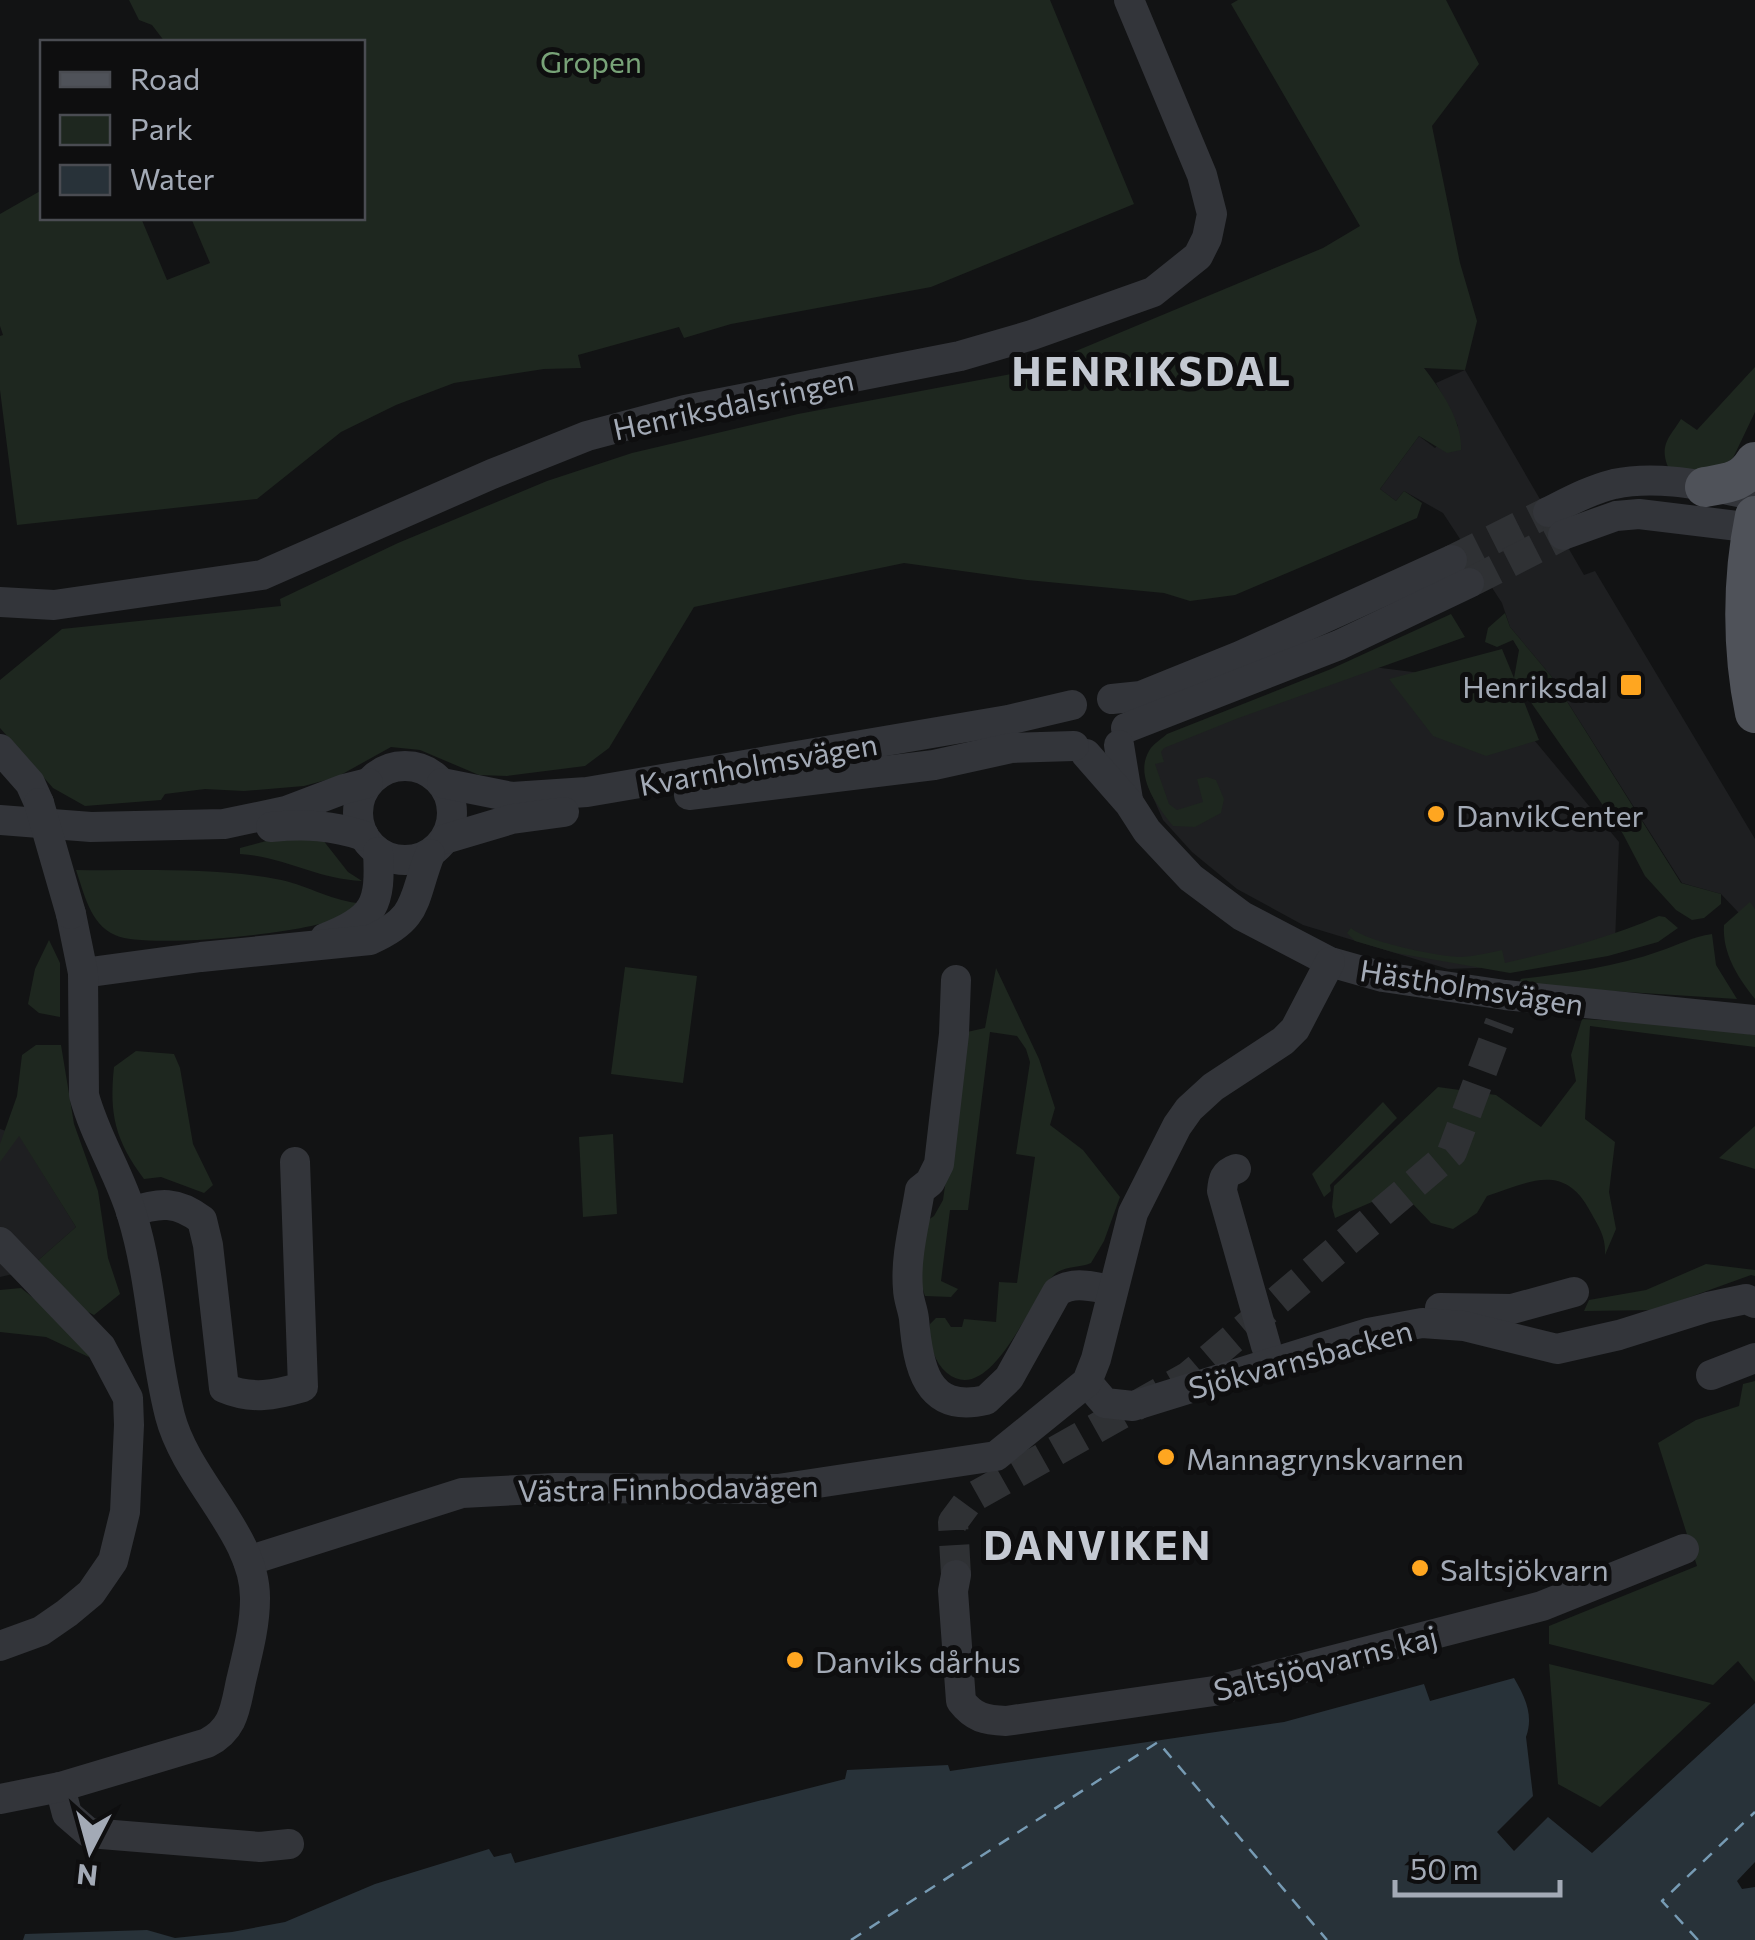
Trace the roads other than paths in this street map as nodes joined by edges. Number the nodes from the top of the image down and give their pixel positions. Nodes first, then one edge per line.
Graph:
1 (1129, 0) edge
2 (1755, 462) edge
3 (1705, 487) junction
4 (1754, 517) edge
5 (0, 602) edge
6 (1112, 699) junction
7 (1072, 706) junction
8 (1755, 713) edge
9 (1122, 737) junction
10 (0, 749) edge
11 (1080, 750) junction
12 (368, 783) junction
13 (442, 783) junction
14 (1129, 803) junction
15 (0, 820) edge
16 (224, 824) junction
17 (371, 844) junction
18 (437, 846) junction
19 (303, 946) junction
20 (1330, 962) junction
21 (84, 973) junction
22 (956, 980) dead end
23 (1755, 1020) edge
24 (295, 1162) dead end
25 (1236, 1169) dead end
26 (132, 1212) junction
27 (0, 1242) edge
28 (11, 1268) edge
29 (1112, 1290) junction
30 (1574, 1292) dead end
31 (1755, 1303) edge
32 (1269, 1355) junction
33 (1755, 1358) edge
34 (1711, 1375) dead end
35 (1087, 1382) junction
36 (164, 1388) junction
37 (128, 1398) junction
38 (1684, 1549) dead end
39 (248, 1561) junction
40 (956, 1575) tunnel mouth
41 (0, 1646) edge
42 (60, 1787) junction
43 (0, 1799) edge
44 (289, 1844) dead end

1 - 5 street, Henriksdalsringen
2 - 3 main road
3 - 4 street
3 - 4 street
4 - 8 main road
6 - 7 street
6 - 9 street
6 - 9 street
7 - 11 street
7 - 13 street, Kvarnholmsvägen
9 - 11 street
9 - 14 street, Hästholmsvägen
10 - 21 street, bridge
11 - 14 street, Hästholmsvägen
11 - 18 street, Kvarnholmsvägen
12 - 13 street, Kvarnholmsvägen
12 - 16 street, Kvarnholmsvägen
12 - 17 street
13 - 18 street
14 - 20 street, Hästholmsvägen
15 - 16 street, Kvarnholmsvägen
16 - 17 street, Kvarnholmsvägen
17 - 18 street, Kvarnholmsvägen
17 - 19 street
18 - 19 street
19 - 21 street
20 - 23 street, Hästholmsvägen
20 - 29 street
21 - 26 street
22 - 29 street
24 - 26 street
25 - 32 street
26 - 36 street
27 - 28 street
28 - 37 street
29 - 35 street
30 - 32 street
31 - 32 street, Sjökvarnsbacken
32 - 35 street, Sjökvarnsbacken
33 - 34 street
35 - 39 street, Västra Finnbodavägen
36 - 37 street
36 - 39 street
37 - 41 street
38 - 40 street, Saltsjöqvarns kaj
39 - 42 street
42 - 43 street
42 - 44 street

